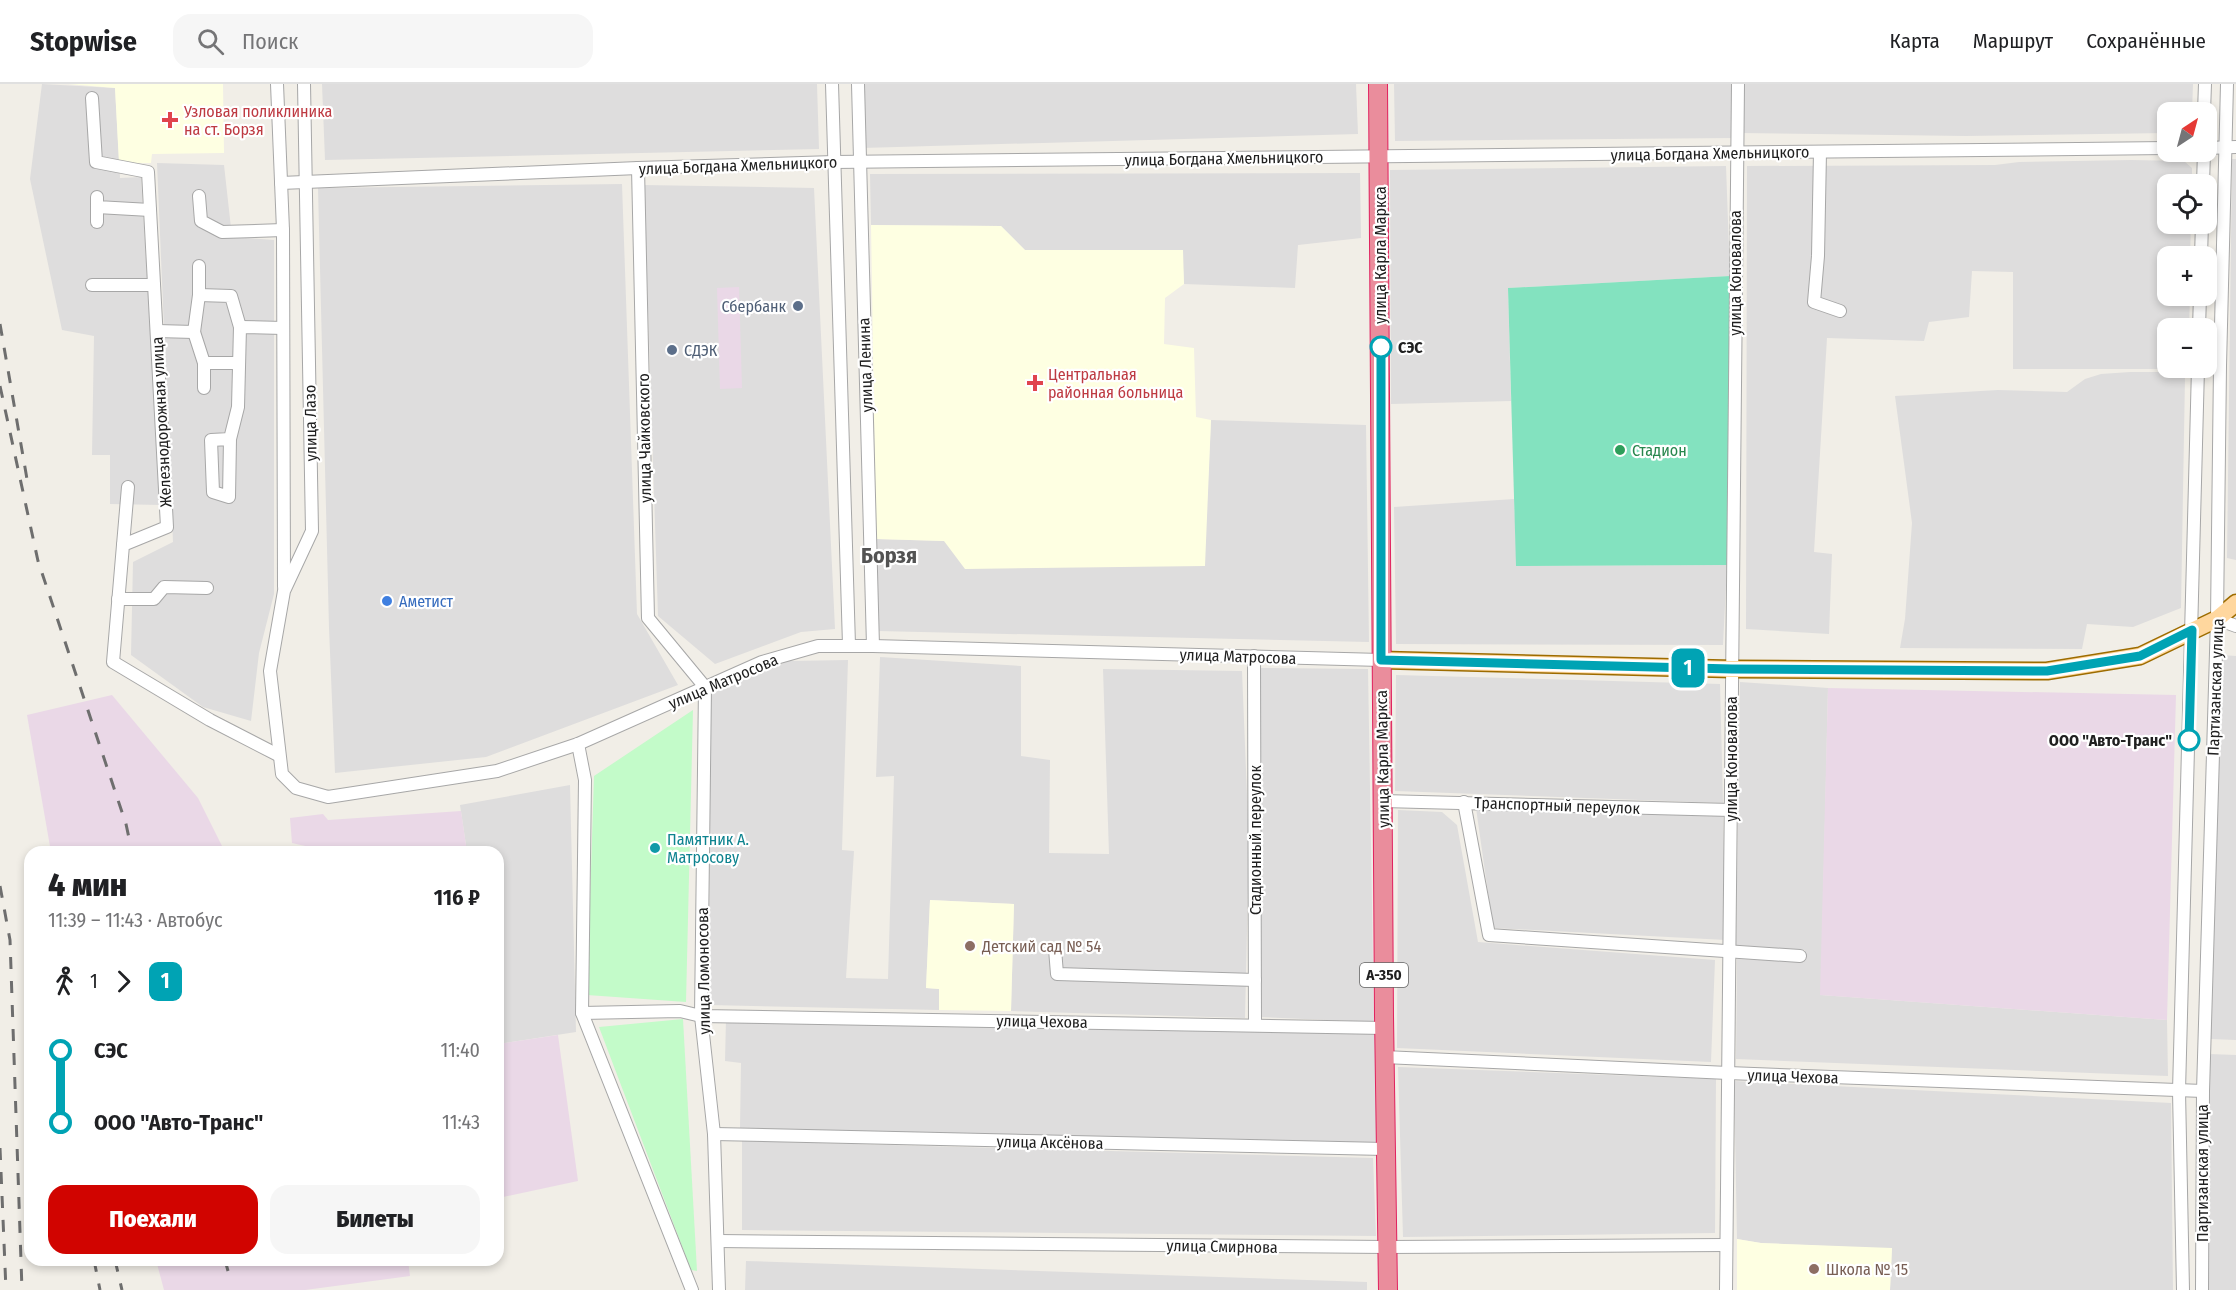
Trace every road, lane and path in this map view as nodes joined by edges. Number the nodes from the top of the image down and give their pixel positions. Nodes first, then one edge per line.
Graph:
1 (277, 84) edge
2 (304, 84) edge
3 (832, 84) edge
4 (858, 84) edge
5 (1378, 84) edge
6 (1737, 84) edge
7 (2205, 84) edge
8 (2227, 84) edge
9 (92, 98) dead end
10 (2204, 102) edge
11 (2231, 147) edge
12 (2157, 148) edge
13 (1820, 152) junction
14 (1736, 153) junction
15 (1379, 157) junction
16 (834, 162) junction
17 (859, 162) junction
18 (638, 168) junction
19 (307, 182) junction
20 (281, 183) junction
21 (199, 196) dead end
22 (150, 210) junction
23 (97, 222) dead end
24 (283, 230) junction
25 (199, 266) dead end
26 (92, 285) dead end
27 (154, 285) junction
28 (199, 295) junction
29 (1840, 311) dead end
30 (240, 327) junction
31 (283, 328) junction
32 (156, 331) junction
33 (194, 332) junction
34 (204, 363) junction
35 (239, 363) junction
36 (2198, 378) edge
37 (204, 388) dead end
38 (230, 439) dead end
39 (128, 487) dead end
40 (123, 545) junction
41 (207, 588) dead end
42 (284, 591) junction
43 (118, 599) junction
44 (2236, 603) edge
45 (2217, 619) junction
46 (2236, 626) edge
47 (2192, 630) junction
48 (849, 645) junction
49 (873, 646) junction
50 (1254, 656) junction
51 (1381, 660) junction
52 (1732, 669) junction
53 (705, 687) junction
54 (578, 744) junction
55 (279, 755) junction
56 (1383, 801) junction
57 (1464, 802) junction
58 (1731, 810) junction
59 (1055, 949) dead end
60 (1729, 952) junction
61 (1800, 956) dead end
62 (1255, 980) junction
63 (582, 1013) junction
64 (701, 1016) junction
65 (1255, 1024) junction
66 (1384, 1028) junction
67 (1384, 1057) junction
68 (1728, 1073) junction
69 (2179, 1091) junction
70 (2203, 1091) junction
71 (714, 1134) junction
72 (1385, 1149) junction
73 (718, 1241) junction
74 (1726, 1245) junction
75 (1387, 1247) junction
76 (692, 1290) edge
77 (720, 1290) edge
78 (1388, 1290) edge
79 (1726, 1290) edge
80 (2183, 1290) edge
81 (2202, 1290) edge

1 - 20 street
2 - 19 street, улица Лазо
3 - 16 street, улица Ленина
4 - 17 street, улица Ленина
5 - 15 highway, улица Карла Маркса / А-350
6 - 14 street, улица Коновалова
7 - 10 street
8 - 11 street, Партизанская улица
9 - 22 street, Железнодорожная улица
11 - 45 street, Партизанская улица
12 - 13 street, улица Богдана Хмельницкого
13 - 14 street, улица Богдана Хмельницкого
13 - 29 street
14 - 15 street, улица Богдана Хмельницкого
14 - 52 street, улица Коновалова
15 - 17 street, улица Богдана Хмельницкого
15 - 51 highway, улица Карла Маркса / А-350
16 - 17 street, улица Богдана Хмельницкого
16 - 18 street, улица Богдана Хмельницкого
16 - 48 street, улица Ленина
17 - 49 street, улица Ленина
18 - 19 street, улица Богдана Хмельницкого
18 - 53 street, улица Чайковского
19 - 20 street, улица Богдана Хмельницкого
19 - 42 street, улица Лазо
20 - 24 street
21 - 24 street
22 - 23 street
22 - 27 street, Железнодорожная улица
24 - 31 street
25 - 28 street
26 - 27 street
27 - 32 street, Железнодорожная улица
28 - 30 street
28 - 33 street
30 - 31 street
30 - 35 street
31 - 42 street
32 - 33 street
32 - 40 street, Железнодорожная улица
33 - 34 street
34 - 35 street
34 - 37 street
35 - 38 street
36 - 47 street, Партизанская улица
39 - 40 street
40 - 43 street
41 - 43 street
42 - 55 street, улица Лазо
43 - 55 street
44 - 45 main road, улица Матросова
45 - 46 street
45 - 47 main road, улица Матросова
45 - 70 street, Партизанская улица
47 - 52 main road, улица Матросова
47 - 69 street, Партизанская улица
48 - 49 street, улица Матросова
48 - 53 street, улица Матросова
49 - 50 street, улица Матросова
50 - 51 street, улица Матросова
50 - 62 street, Стадионный переулок
51 - 52 main road, улица Матросова
51 - 56 highway, улица Карла Маркса / А-350
52 - 58 street, улица Коновалова
53 - 54 street, улица Матросова
53 - 64 street, улица Ломоносова
54 - 55 street, улица Матросова
54 - 63 street
56 - 57 street, Транспортный переулок
56 - 66 highway, улица Карла Маркса / А-350
57 - 58 street, Транспортный переулок
57 - 60 street
58 - 60 street, улица Коновалова
59 - 62 street
60 - 61 street
60 - 68 street, улица Коновалова
62 - 65 street, Стадионный переулок
63 - 64 street, улица Чехова
63 - 76 street
64 - 65 street, улица Чехова
64 - 71 street, улица Ломоносова
65 - 66 street, улица Чехова
66 - 67 highway, улица Карла Маркса / А-350
67 - 68 street, улица Чехова
67 - 72 highway, улица Карла Маркса / А-350
68 - 69 street, улица Чехова
68 - 74 street, улица Коновалова
69 - 70 street, улица Чехова
69 - 80 street, Партизанская улица
70 - 81 street, Партизанская улица
71 - 72 street, улица Аксёнова
71 - 73 street, улица Ломоносова
72 - 75 highway, улица Карла Маркса / А-350
73 - 75 street, улица Смирнова
73 - 77 street, улица Ломоносова
74 - 75 street, улица Смирнова
74 - 79 street, улица Коновалова
75 - 78 highway, улица Карла Маркса / А-350

